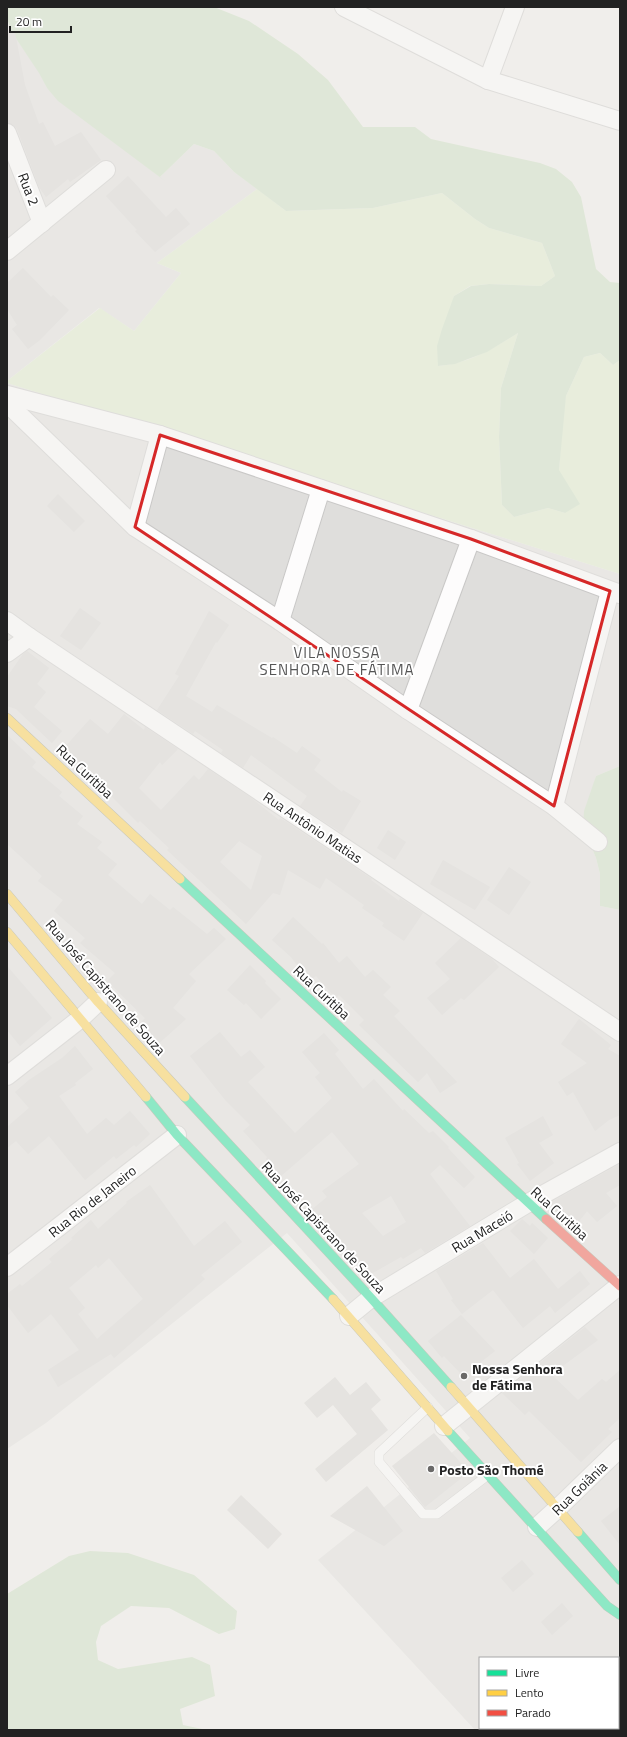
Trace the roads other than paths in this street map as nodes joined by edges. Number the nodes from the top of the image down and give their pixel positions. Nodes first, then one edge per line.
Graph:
1 (344, 7) edge
2 (515, 7) edge
3 (488, 80) junction
4 (620, 122) edge
5 (7, 133) edge
6 (106, 170) dead end
7 (42, 223) junction
8 (7, 251) edge
9 (7, 395) edge
10 (7, 403) edge
11 (160, 435) junction
12 (321, 489) junction
13 (135, 527) junction
14 (471, 539) junction
15 (615, 592) edge
16 (7, 621) edge
17 (280, 621) junction
18 (29, 637) junction
19 (7, 653) edge
20 (408, 710) junction
21 (7, 718) edge
22 (554, 806) junction
23 (598, 842) dead end
24 (7, 894) edge
25 (7, 932) edge
26 (98, 1002) junction
27 (80, 1019) junction
28 (620, 1032) edge
29 (7, 1076) edge
30 (177, 1135) junction
31 (620, 1152) edge
32 (528, 1203) junction
33 (7, 1267) edge
34 (620, 1286) edge
35 (371, 1298) junction
36 (349, 1316) junction
37 (468, 1406) junction
38 (428, 1407) junction
39 (444, 1426) junction
40 (620, 1448) edge
41 (488, 1474) junction
42 (558, 1508) junction
43 (537, 1527) junction
44 (620, 1580) edge
45 (620, 1615) edge

1 - 3 street
2 - 3 street
3 - 4 street
5 - 7 street, Rua 2
6 - 7 street
7 - 8 street
9 - 11 street
10 - 13 street
11 - 12 street
11 - 13 street
12 - 14 street
12 - 17 street
13 - 17 street
14 - 15 street
14 - 20 street
15 - 22 street
16 - 18 street, Rua Antônio Matias
17 - 20 street
18 - 19 street
18 - 28 street, Rua Antônio Matias
20 - 22 street
21 - 32 main road, Rua Curitiba
22 - 23 street
24 - 26 main road, Rua José Capistrano de Souza
25 - 27 main road
26 - 27 street
26 - 35 main road, Rua José Capistrano de Souza
27 - 29 street
27 - 30 main road
30 - 33 street, Rua Rio de Janeiro
30 - 36 main road
31 - 32 street, Rua Maceió
32 - 34 main road, Rua Curitiba
32 - 35 street, Rua Maceió
34 - 37 street
35 - 36 street, Rua Maceió
35 - 37 main road, Rua José Capistrano de Souza
36 - 38 main road
37 - 39 street
37 - 42 main road, Rua José Capistrano de Souza
38 - 39 main road
38 - 41 lane
39 - 41 main road
40 - 42 street, Rua Goiânia
41 - 43 main road
42 - 43 street, Rua Goiânia
42 - 44 main road, Rua José Capistrano de Souza
43 - 45 main road

